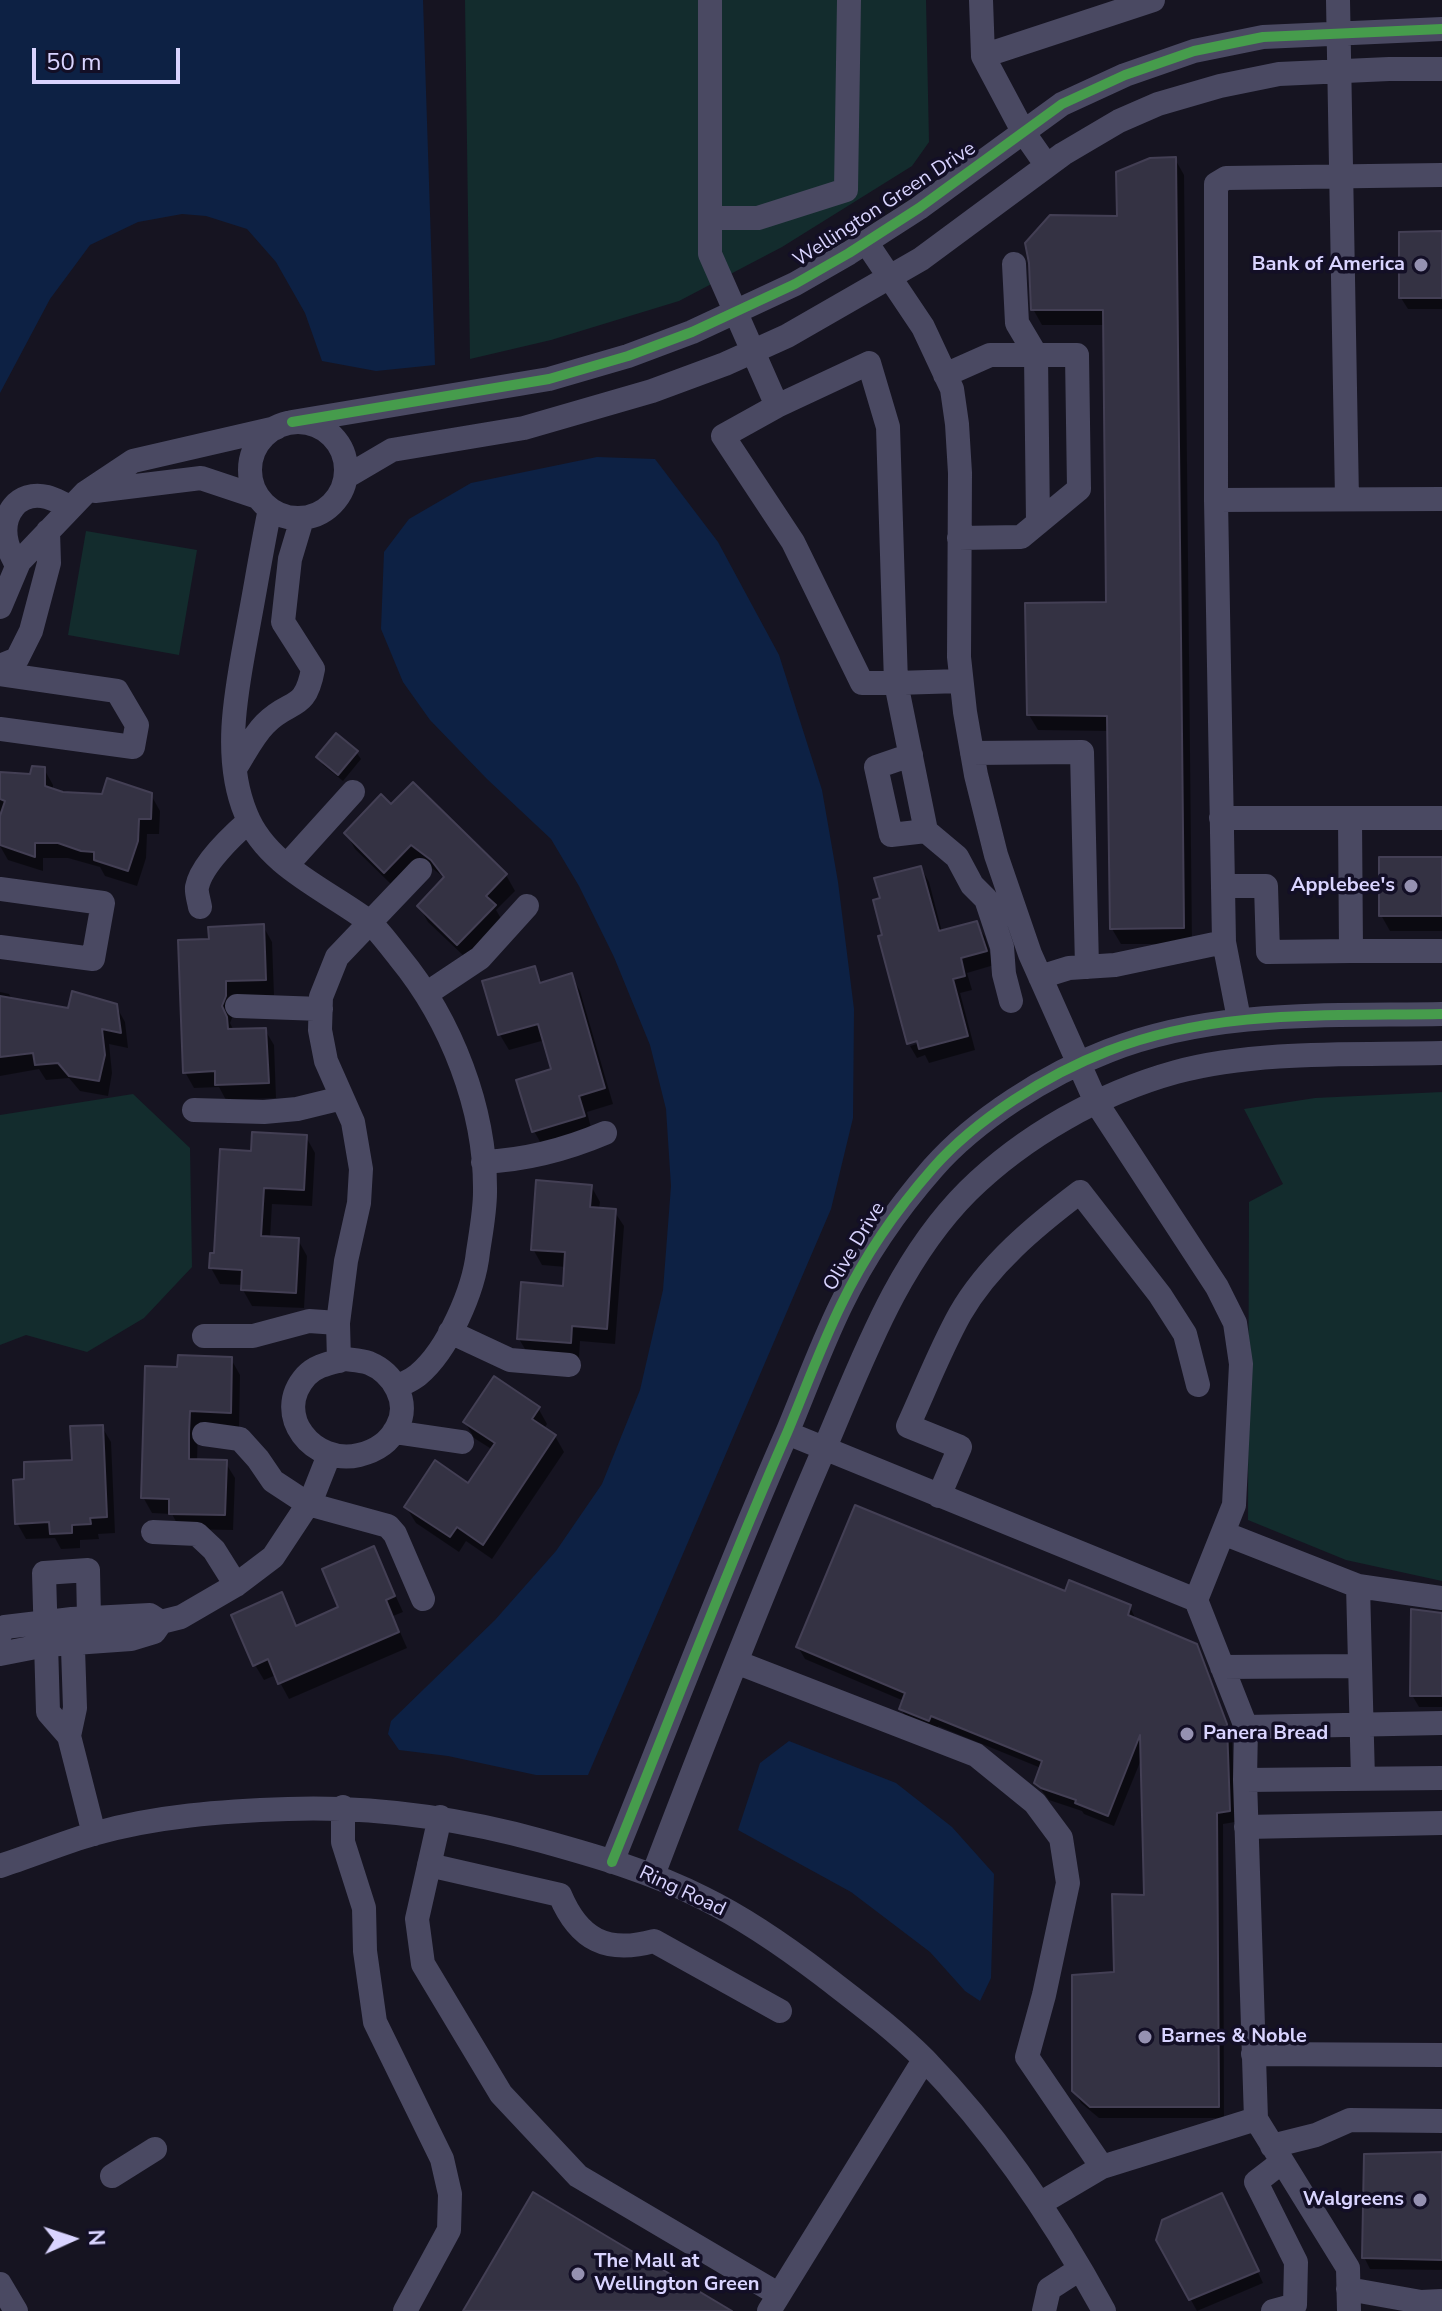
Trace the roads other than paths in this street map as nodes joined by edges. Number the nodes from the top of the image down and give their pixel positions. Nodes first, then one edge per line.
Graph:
1 (710, 0) edge
2 (849, 0) edge
3 (981, 0) edge
4 (1153, 0) edge
5 (1338, 0) edge
6 (1442, 29) edge
7 (1338, 32) junction
8 (983, 56) junction
9 (1442, 69) edge
10 (1340, 71) junction
11 (1024, 133) junction
12 (1047, 166) junction
13 (1442, 175) edge
14 (1342, 176) junction
15 (710, 218) junction
16 (866, 242) junction
17 (1014, 264) dead end
18 (890, 277) junction
19 (735, 312) junction
20 (753, 351) junction
21 (1036, 355) junction
22 (945, 375) junction
23 (777, 406) junction
24 (284, 425) junction
25 (346, 477) junction
26 (1347, 499) junction
27 (1442, 499) edge
28 (78, 500) junction
29 (1216, 500) junction
30 (264, 503) junction
31 (302, 519) junction
32 (1038, 523) junction
33 (48, 531) junction
34 (959, 538) junction
35 (9, 586) edge
36 (42, 594) junction
37 (0, 666) edge
38 (0, 674) edge
39 (961, 681) junction
40 (896, 683) junction
41 (0, 729) edge
42 (972, 753) junction
43 (911, 755) junction
44 (235, 769) junction
45 (353, 792) dead end
46 (1221, 818) junction
47 (1350, 818) junction
48 (1442, 818) edge
49 (249, 821) junction
50 (926, 831) junction
51 (287, 865) junction
52 (420, 870) dead end
53 (1223, 886) junction
54 (0, 889) edge
55 (527, 906) dead end
56 (200, 907) dead end
57 (370, 923) junction
58 (1224, 942) junction
59 (0, 947) edge
60 (1351, 951) junction
61 (1442, 951) edge
62 (1087, 967) junction
63 (1040, 977) junction
64 (426, 994) junction
65 (1011, 1001) dead end
66 (237, 1006) dead end
67 (321, 1009) junction
68 (1442, 1014) edge
69 (1239, 1019) junction
70 (1442, 1053) edge
71 (1079, 1064) junction
72 (342, 1098) junction
73 (1096, 1102) junction
74 (194, 1110) dead end
75 (605, 1133) dead end
76 (483, 1162) junction
77 (338, 1323) junction
78 (450, 1332) junction
79 (204, 1336) dead end
80 (339, 1361) junction
81 (569, 1365) dead end
82 (1198, 1385) dead end
83 (397, 1387) junction
84 (394, 1432) junction
85 (787, 1433) junction
86 (204, 1434) dead end
87 (462, 1442) dead end
88 (824, 1449) junction
89 (329, 1455) junction
90 (939, 1496) junction
91 (308, 1504) junction
92 (153, 1532) dead end
93 (1223, 1533) junction
94 (236, 1585) junction
95 (1358, 1586) junction
96 (1442, 1598) edge
97 (423, 1599) dead end
98 (1196, 1600) junction
99 (78, 1627) junction
100 (0, 1634) edge
101 (45, 1634) junction
102 (0, 1654) edge
103 (736, 1662) junction
104 (1360, 1666) junction
105 (1222, 1667) junction
106 (1442, 1723) edge
107 (1362, 1724) junction
108 (1246, 1727) junction
109 (69, 1736) junction
110 (1442, 1778) edge
111 (1363, 1779) junction
112 (1245, 1780) junction
113 (343, 1807) junction
114 (440, 1817) junction
115 (1442, 1823) edge
116 (1246, 1827) junction
117 (94, 1834) junction
118 (612, 1862) junction
119 (429, 1865) junction
120 (0, 1866) edge
121 (653, 1875) junction
122 (780, 2011) dead end
123 (1253, 2054) junction
124 (1442, 2055) edge
125 (924, 2060) junction
126 (1256, 2119) junction
127 (1442, 2121) edge
128 (155, 2149) dead end
129 (1277, 2154) junction
130 (1102, 2167) junction
131 (112, 2176) dead end
132 (1041, 2203) junction
133 (1080, 2269) junction
134 (1348, 2300) edge
135 (1442, 2301) edge
136 (773, 2303) edge
137 (405, 2311) edge
138 (1044, 2311) edge
139 (1104, 2311) edge
140 (1273, 2311) edge

1 - 15 street
2 - 15 street
3 - 8 street
4 - 8 street
5 - 7 street
6 - 7 street, Wellington Green Drive
7 - 10 street
7 - 11 street, Wellington Green Drive
8 - 11 street
9 - 10 street
10 - 12 street
10 - 14 street
11 - 12 street
11 - 16 street, Wellington Green Drive
12 - 18 street
13 - 14 street
14 - 26 street
14 - 29 street
15 - 19 street
16 - 18 street
16 - 19 street, Wellington Green Drive
17 - 21 street
18 - 20 street
18 - 22 street
19 - 20 street
19 - 24 street, Wellington Green Drive
20 - 23 street
20 - 25 street
21 - 22 street
21 - 32 street
21 - 32 street
22 - 34 street
23 - 40 street
23 - 40 street
24 - 25 street
24 - 28 street, Wellington Green Drive
24 - 30 street
25 - 31 street
26 - 27 street
26 - 29 street
28 - 30 street
28 - 33 street, Wellington Green Drive
28 - 35 street
29 - 46 street
30 - 31 street
30 - 44 street
31 - 44 street
32 - 34 street
33 - 35 street, Wellington Green Drive
33 - 36 street
34 - 39 street
35 - 36 street
36 - 37 street
38 - 41 street
39 - 40 street
39 - 42 street
40 - 43 street
42 - 62 street
42 - 63 street
43 - 50 street
43 - 50 street
44 - 49 street
45 - 51 street
46 - 47 street
46 - 53 street
47 - 48 street
47 - 60 street
49 - 51 street
49 - 56 street
50 - 65 street
51 - 57 street
52 - 57 street
53 - 58 street
53 - 60 street
54 - 59 street
55 - 64 street
57 - 64 street
57 - 67 street
58 - 62 street
58 - 69 street
60 - 61 street
62 - 63 street
63 - 71 street
64 - 76 street
66 - 67 street
67 - 72 street
68 - 69 street, Olive Drive
69 - 71 street, Olive Drive
70 - 73 street
71 - 73 street
71 - 85 street, Olive Drive
72 - 74 street
72 - 77 street
73 - 88 street
73 - 93 street
75 - 76 street
76 - 78 street
77 - 79 street
77 - 80 street
78 - 81 street
78 - 83 street
80 - 83 street
80 - 89 street
82 - 90 street
83 - 84 street
84 - 87 street
84 - 89 street
85 - 88 street
85 - 118 street, Olive Drive
86 - 91 street
88 - 90 street
88 - 103 street
89 - 91 street
90 - 98 street
91 - 94 street
91 - 97 street
92 - 94 street
93 - 95 street
93 - 98 street
94 - 99 street
95 - 96 street
95 - 104 street
98 - 105 street
99 - 101 street
99 - 101 street
99 - 109 street
100 - 101 street
101 - 102 street
101 - 109 street
103 - 121 street
103 - 130 street
104 - 105 street
104 - 107 street
105 - 108 street
106 - 107 street
107 - 108 street
107 - 111 street
108 - 112 street
109 - 117 street
110 - 111 street
111 - 112 street
112 - 116 street
113 - 114 street, Ring Road
113 - 117 street, Ring Road
113 - 137 street
114 - 118 street, Ring Road
114 - 119 street
115 - 116 street
116 - 123 street
117 - 120 street, Ring Road
118 - 121 street, Ring Road
119 - 122 street
119 - 136 street
121 - 125 street, Ring Road
123 - 124 street
123 - 126 street
125 - 132 street, Ring Road
125 - 136 street
126 - 129 street
126 - 130 street
127 - 129 street
128 - 131 street
129 - 134 street
129 - 140 street
130 - 132 street
132 - 133 street, Ring Road
133 - 138 street
133 - 139 street, Ring Road
134 - 135 street

